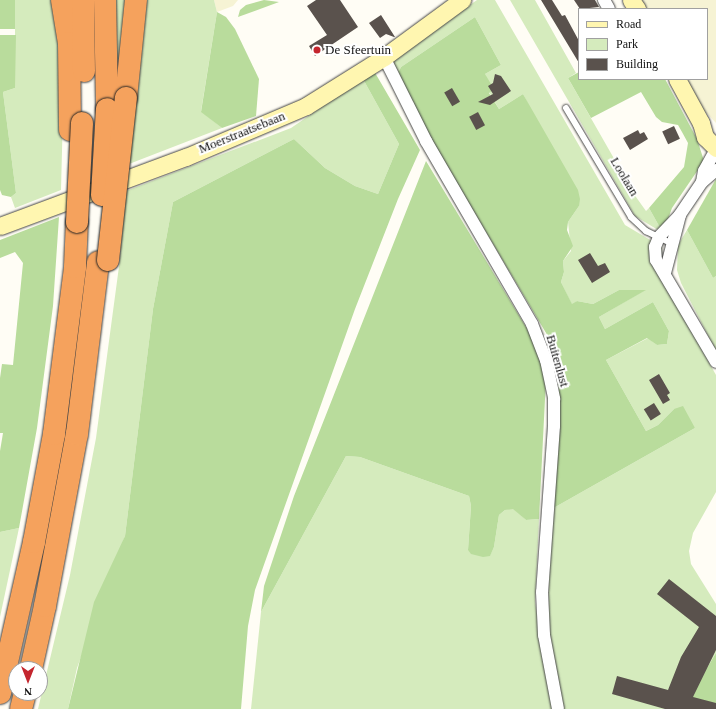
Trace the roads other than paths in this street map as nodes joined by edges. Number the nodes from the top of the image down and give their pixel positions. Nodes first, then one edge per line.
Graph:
1 (62, 0) edge
2 (82, 0) edge
3 (104, 0) edge
4 (136, 0) edge
5 (462, 0) edge
6 (384, 57) junction
7 (678, 80) edge
8 (566, 108) dead end
9 (701, 123) junction
10 (76, 126) junction
11 (716, 135) edge
12 (716, 149) edge
13 (716, 170) edge
14 (702, 182) junction
15 (680, 215) junction
16 (0, 226) edge
17 (659, 237) junction
18 (673, 244) junction
19 (103, 261) junction
20 (665, 272) junction
21 (716, 362) edge
22 (32, 661) edge
23 (0, 693) edge
24 (558, 709) edge

1 - 10 highway
2 - 10 highway
3 - 19 highway, bridge
4 - 19 highway, bridge
5 - 6 street, Moerstraatsebaan
6 - 16 street, Moerstraatsebaan
6 - 24 street, Buitenlust
7 - 9 street
8 - 17 lane, Loolaan
9 - 11 street
9 - 12 street
10 - 23 highway, bridge
12 - 14 street
13 - 14 street
14 - 15 street
15 - 17 street
15 - 18 street
17 - 18 lane, Loolaan
17 - 20 street
18 - 20 street
19 - 22 highway
20 - 21 street

